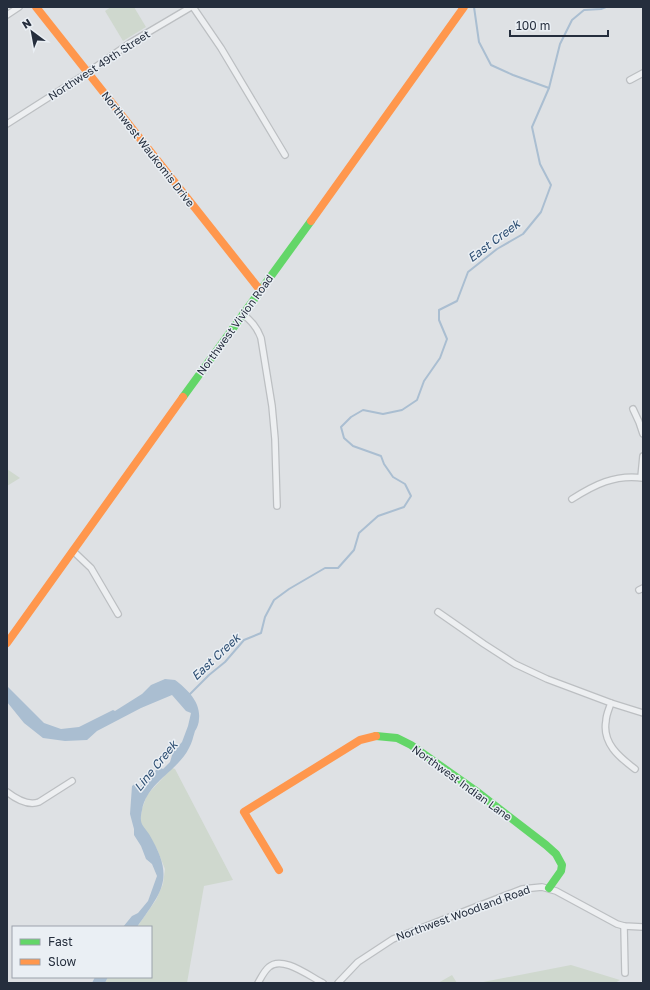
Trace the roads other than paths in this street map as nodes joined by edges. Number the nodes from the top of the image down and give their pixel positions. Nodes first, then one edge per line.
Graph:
1 (19, 7) edge
2 (36, 7) edge
3 (192, 7) edge
4 (464, 7) edge
5 (7, 15) edge
6 (87, 73) junction
7 (643, 73) edge
8 (630, 80) dead end
9 (7, 124) edge
10 (285, 155) dead end
11 (260, 290) junction
12 (243, 314) junction
13 (633, 409) dead end
14 (643, 434) edge
15 (643, 456) edge
16 (642, 478) edge
17 (572, 499) dead end
18 (277, 506) dead end
19 (74, 551) junction
20 (438, 612) dead end
21 (118, 614) dead end
22 (7, 643) edge
23 (611, 703) junction
24 (643, 713) edge
25 (635, 769) dead end
26 (72, 781) dead end
27 (7, 792) edge
28 (279, 870) dead end
29 (549, 888) junction
30 (624, 926) junction
31 (643, 927) edge
32 (625, 973) dead end
33 (258, 983) edge
34 (323, 983) edge
35 (338, 983) edge

1 - 5 street
2 - 6 main road, Northwest Waukomis Drive
3 - 6 street, Northwest 49th Street
3 - 10 street
4 - 11 main road, Northwest Vivion Road
6 - 9 street, Northwest 49th Street
6 - 11 main road, Northwest Waukomis Drive
7 - 8 street
11 - 12 main road, Northwest Vivion Road
12 - 18 street
12 - 19 main road, Northwest Vivion Road
13 - 14 street
15 - 16 street
16 - 17 street
19 - 21 street
19 - 22 main road, Northwest Vivion Road
20 - 23 street
23 - 24 street
23 - 25 street
26 - 27 street
28 - 29 main road, Northwest Indian Lane
29 - 30 street, Northwest Woodland Road
29 - 35 street, Northwest Woodland Road
30 - 31 street, Northwest Woodland Road
30 - 32 street
33 - 34 street

